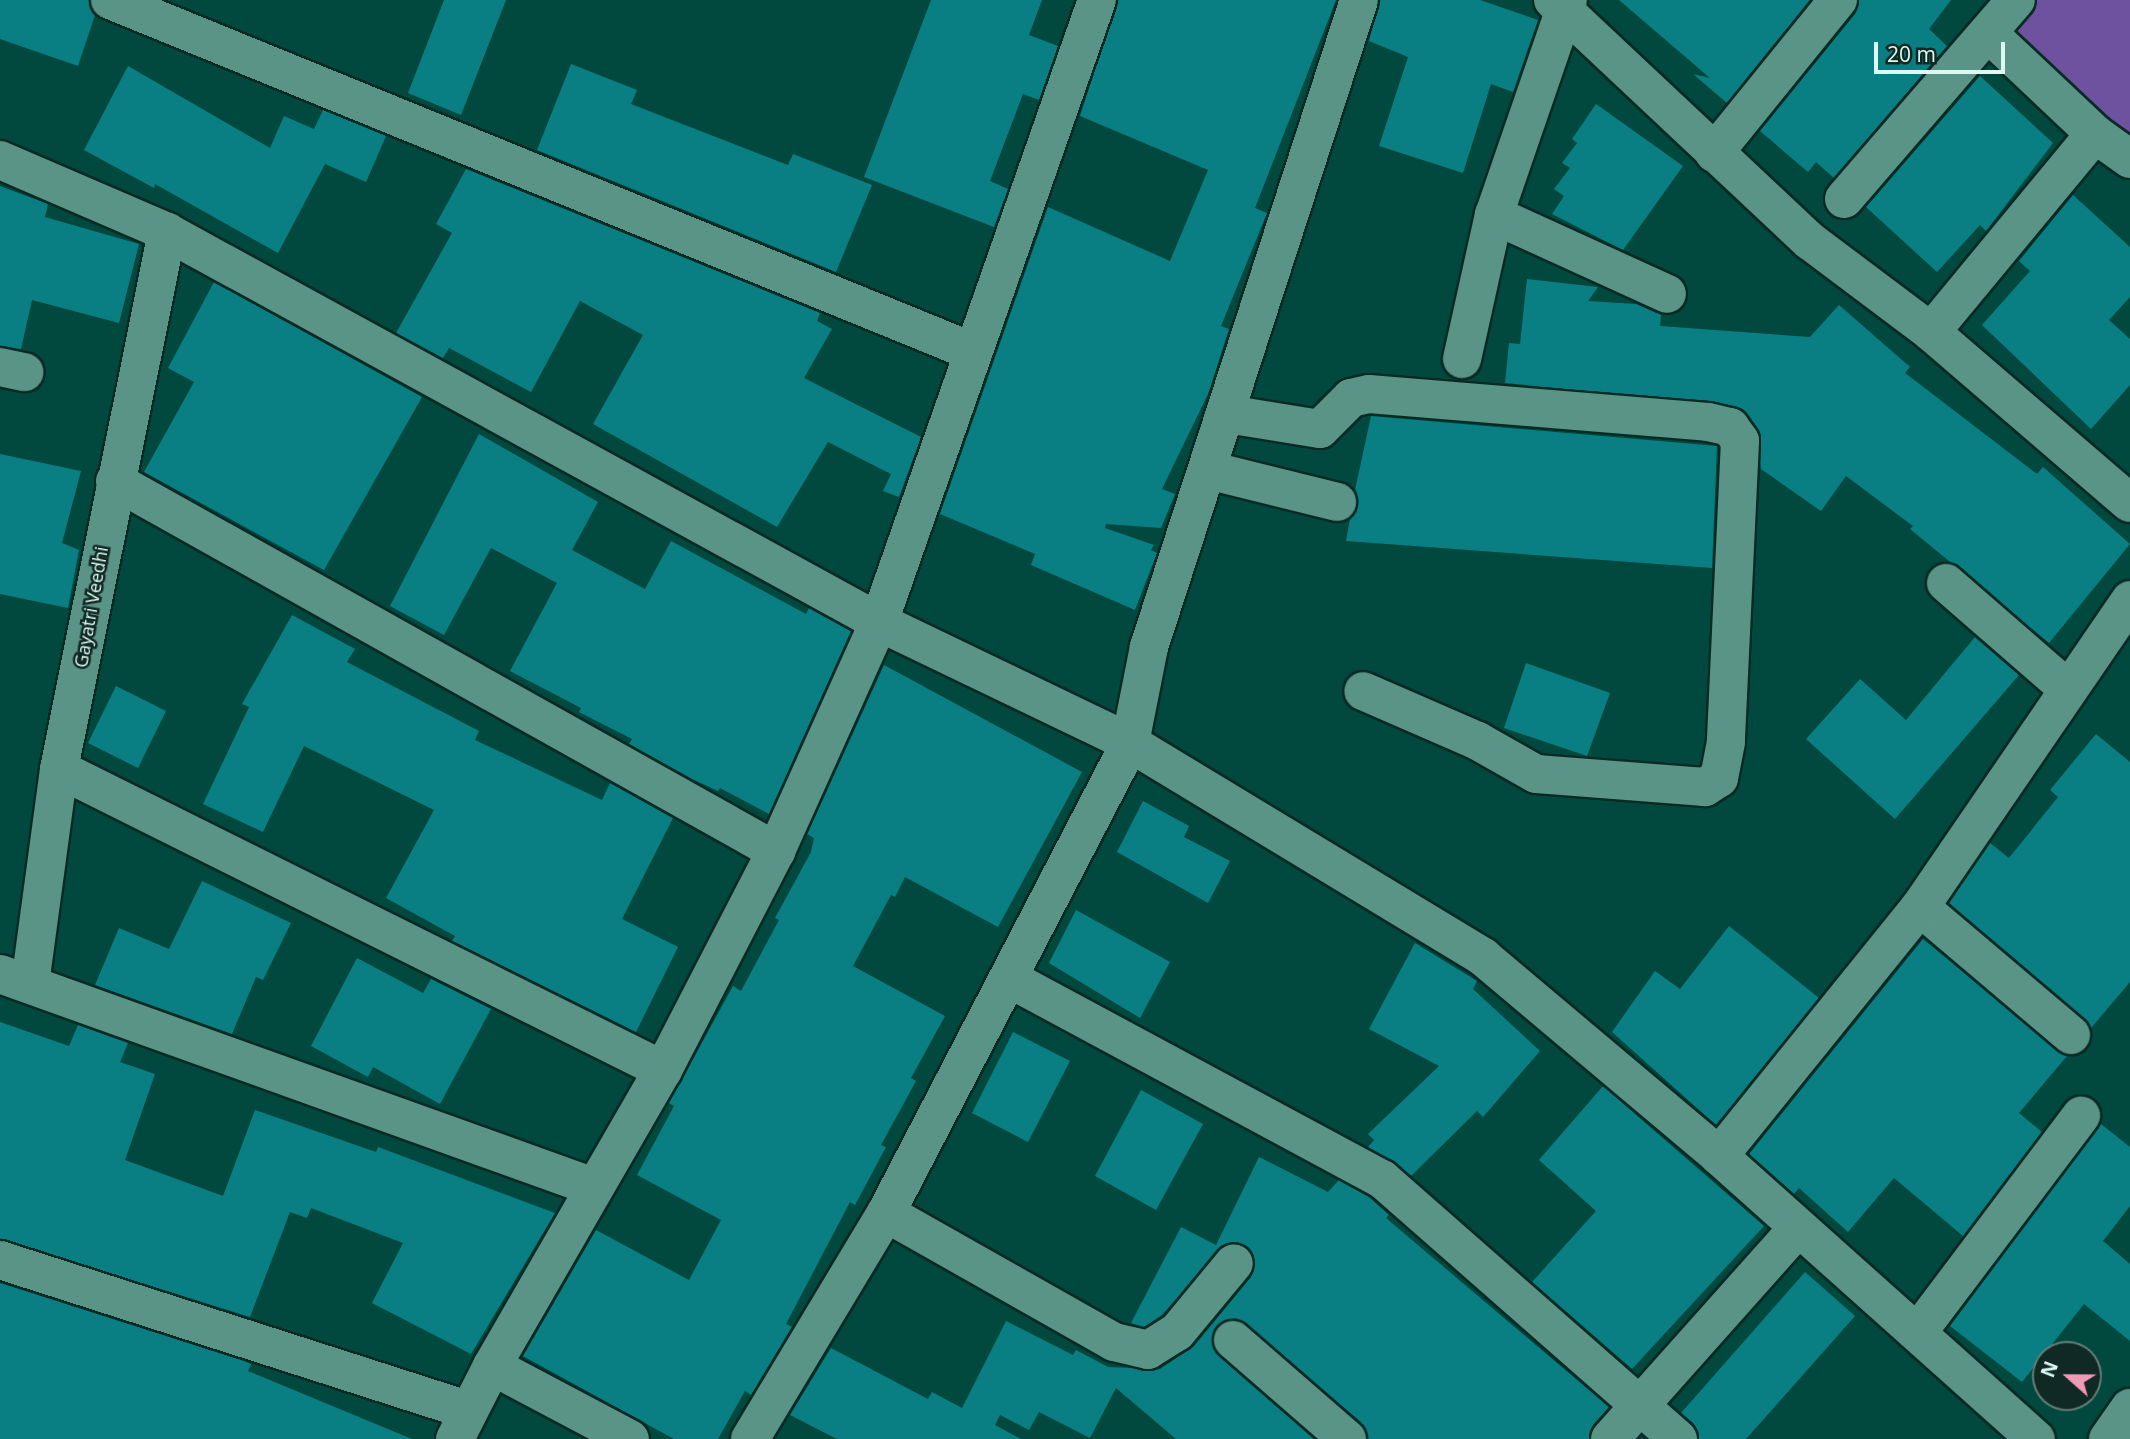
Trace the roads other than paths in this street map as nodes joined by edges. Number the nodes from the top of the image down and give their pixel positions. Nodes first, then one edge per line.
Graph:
1 (110, 0) edge
2 (1097, 0) edge
3 (1359, 0) edge
4 (1838, 0) edge
5 (2016, 0) edge
6 (1561, 3) edge
7 (1988, 33) junction
8 (2095, 134) junction
9 (1714, 153) junction
10 (2130, 159) edge
11 (0, 160) edge
12 (1844, 199) dead end
13 (1494, 215) junction
14 (167, 232) junction
15 (1667, 294) dead end
16 (1931, 332) junction
17 (971, 351) junction
18 (1462, 359) dead end
19 (1227, 414) junction
20 (1208, 470) junction
21 (115, 481) junction
22 (1337, 502) dead end
23 (2130, 503) edge
24 (1947, 583) dead end
25 (2130, 600) edge
26 (879, 622) junction
27 (2068, 689) junction
28 (1363, 691) dead end
29 (1130, 743) junction
30 (59, 769) junction
31 (776, 850) junction
32 (1920, 907) junction
33 (15, 979) edge
34 (1010, 979) junction
35 (2071, 1035) dead end
36 (663, 1070) junction
37 (2081, 1116) dead end
38 (1719, 1156) junction
39 (594, 1187) junction
40 (886, 1213) junction
41 (1798, 1228) junction
42 (0, 1260) edge
43 (1234, 1263) dead end
44 (1919, 1332) junction
45 (1233, 1340) dead end
46 (492, 1366) junction
47 (1640, 1404) junction
48 (461, 1425) edge
49 (630, 1439) edge
50 (751, 1439) edge
51 (1347, 1439) edge
52 (1610, 1439) edge
53 (1678, 1439) edge
54 (2036, 1439) edge

1 - 17 street
2 - 17 street
3 - 19 street
4 - 9 street
5 - 7 street
6 - 9 street
6 - 13 street
7 - 8 street
7 - 12 street
8 - 10 street
8 - 16 street
9 - 16 street
11 - 14 street
13 - 15 street
13 - 18 street
14 - 21 street, Gayatri Veedhi
14 - 26 street
16 - 23 street
17 - 26 street
19 - 20 street
19 - 28 street
20 - 22 street
20 - 29 street
21 - 30 street, Gayatri Veedhi
21 - 31 street
24 - 27 street
25 - 27 street
26 - 29 street
26 - 31 street
27 - 32 street
29 - 34 street
29 - 38 street
30 - 33 street, Gayatri Veedhi
30 - 36 street
31 - 36 street
32 - 35 street
32 - 38 street
33 - 39 street
34 - 40 street
34 - 47 street
36 - 39 street
37 - 44 street
38 - 41 street
39 - 46 street
40 - 43 street
40 - 50 street
41 - 44 street
41 - 47 street
42 - 48 street
44 - 54 street
45 - 51 street
46 - 48 street
46 - 49 street
47 - 52 street
47 - 53 street

